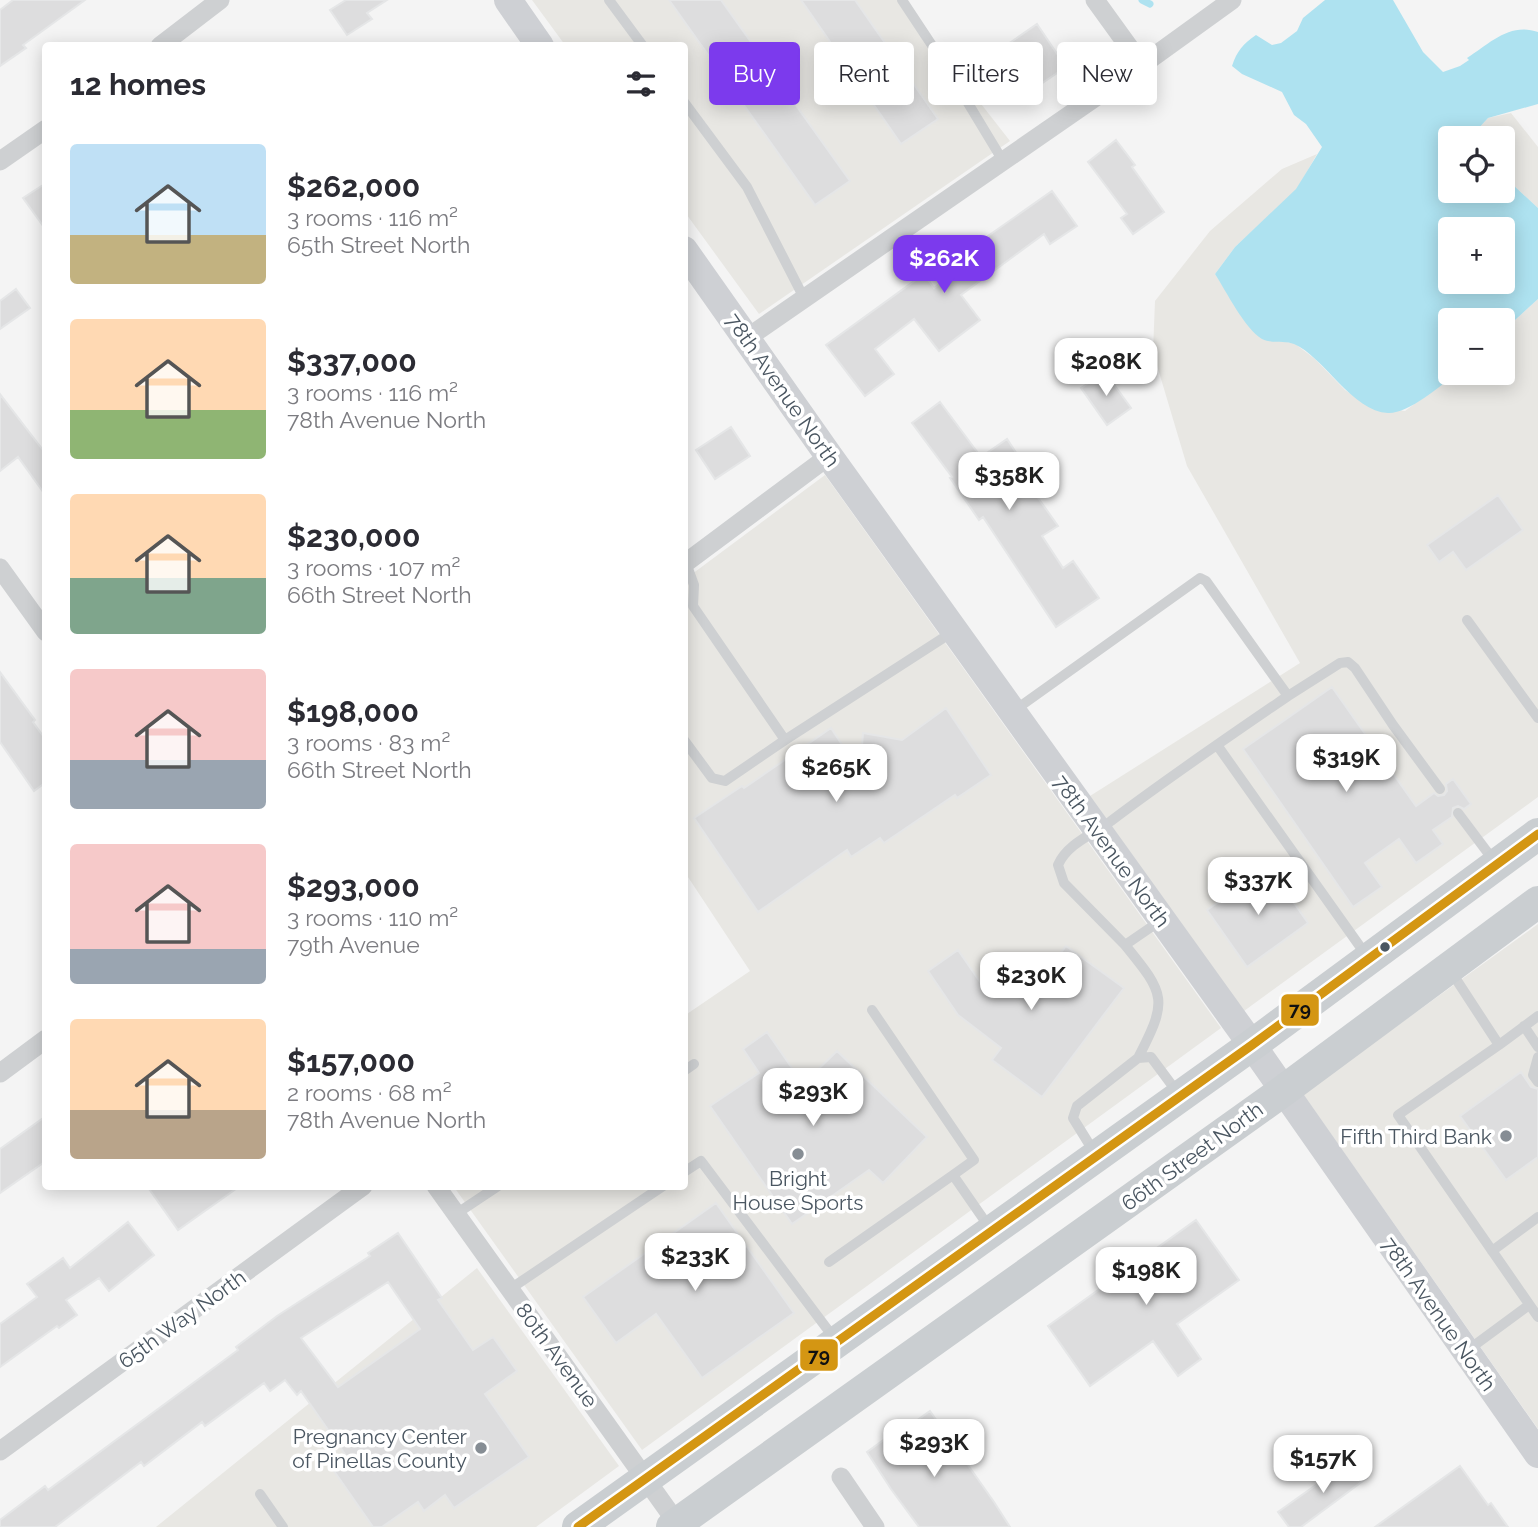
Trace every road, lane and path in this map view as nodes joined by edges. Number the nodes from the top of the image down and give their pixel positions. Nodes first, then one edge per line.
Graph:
1 (220, 0) edge
2 (508, 0) edge
3 (610, 0) edge
4 (902, 0) edge
5 (1096, 0) edge
6 (1232, 0) edge
7 (165, 42) edge
8 (537, 42) edge
9 (640, 42) edge
10 (1126, 42) edge
11 (1157, 54) edge
12 (1084, 105) edge
13 (688, 107) edge
14 (42, 132) edge
15 (1003, 161) junction
16 (0, 162) edge
17 (688, 256) edge
18 (804, 298) junction
19 (747, 338) junction
20 (829, 456) junction
21 (688, 562) edge
22 (0, 568) edge
23 (688, 571) edge
24 (688, 609) edge
25 (1467, 620) dead end
26 (42, 626) edge
27 (954, 631) junction
28 (1288, 696) junction
29 (1012, 712) junction
30 (1538, 718) edge
31 (785, 740) junction
32 (688, 745) edge
33 (1217, 745) junction
34 (1440, 789) dead end
35 (1458, 813) dead end
36 (1097, 831) junction
37 (1538, 834) edge
38 (1496, 864) junction
39 (1538, 902) edge
40 (1161, 920) junction
41 (1125, 945) junction
42 (1369, 958) junction
43 (1448, 968) junction
44 (872, 1010) dead end
45 (1538, 1016) edge
46 (1524, 1026) junction
47 (42, 1042) edge
48 (1252, 1045) junction
49 (1499, 1045) junction
50 (1538, 1047) edge
51 (1538, 1057) edge
52 (1138, 1058) junction
53 (694, 1064) dead end
54 (688, 1068) edge
55 (0, 1073) edge
56 (1538, 1082) edge
57 (1283, 1091) junction
58 (1180, 1096) junction
59 (1097, 1156) junction
60 (688, 1169) edge
61 (953, 1175) junction
62 (358, 1190) edge
63 (439, 1190) edge
64 (492, 1190) edge
65 (657, 1190) edge
66 (456, 1214) junction
67 (1538, 1217) edge
68 (991, 1230) junction
69 (1492, 1251) junction
70 (829, 1262) dead end
71 (510, 1289) junction
72 (1529, 1305) junction
73 (1538, 1317) edge
74 (837, 1341) junction
75 (1465, 1352) junction
76 (0, 1451) edge
77 (1538, 1454) edge
78 (841, 1477) dead end
79 (645, 1478) junction
80 (260, 1494) dead end
81 (675, 1525) edge
82 (283, 1527) edge
83 (578, 1527) edge
84 (875, 1527) edge

1 - 7 street
2 - 8 street
3 - 9 lane
4 - 15 lane
5 - 10 street
6 - 11 street
12 - 15 street
13 - 18 lane
14 - 16 street
15 - 18 street
17 - 19 street, 78th Avenue North
18 - 19 street
19 - 20 street, 78th Avenue North
20 - 21 street
20 - 27 street, 78th Avenue North
22 - 26 street
23 - 24 lane
24 - 31 lane
25 - 30 lane
27 - 29 street, 78th Avenue North
27 - 31 lane
28 - 29 lane
28 - 33 lane
28 - 34 lane
29 - 36 street, 78th Avenue North
31 - 32 lane
33 - 36 lane
33 - 42 lane
35 - 38 lane
36 - 40 street, 78th Avenue North
36 - 41 lane
37 - 38 main road
38 - 42 main road
39 - 43 main road, 66th Street North
40 - 41 lane
40 - 48 street, 78th Avenue North
41 - 52 lane
42 - 48 main road
43 - 49 lane
43 - 57 main road, 66th Street North
44 - 61 lane
45 - 46 lane
46 - 49 lane
46 - 50 lane
47 - 55 street
48 - 57 street, 78th Avenue North
48 - 58 main road
49 - 69 lane
51 - 56 lane
52 - 58 lane
52 - 59 lane
53 - 54 lane
57 - 75 street, 78th Avenue North
57 - 81 main road, 66th Street North
58 - 59 main road
59 - 68 main road
60 - 74 lane
61 - 68 lane
61 - 70 lane
62 - 76 street, 65th Way North
63 - 66 street, 80th Avenue
64 - 66 lane
65 - 71 lane
66 - 71 street, 80th Avenue
67 - 69 lane
68 - 74 main road
69 - 72 lane
71 - 79 street, 80th Avenue
72 - 73 lane
72 - 75 lane
74 - 79 main road
75 - 77 street, 78th Avenue North
78 - 84 street
79 - 81 street, 80th Avenue
79 - 83 main road
80 - 82 lane

